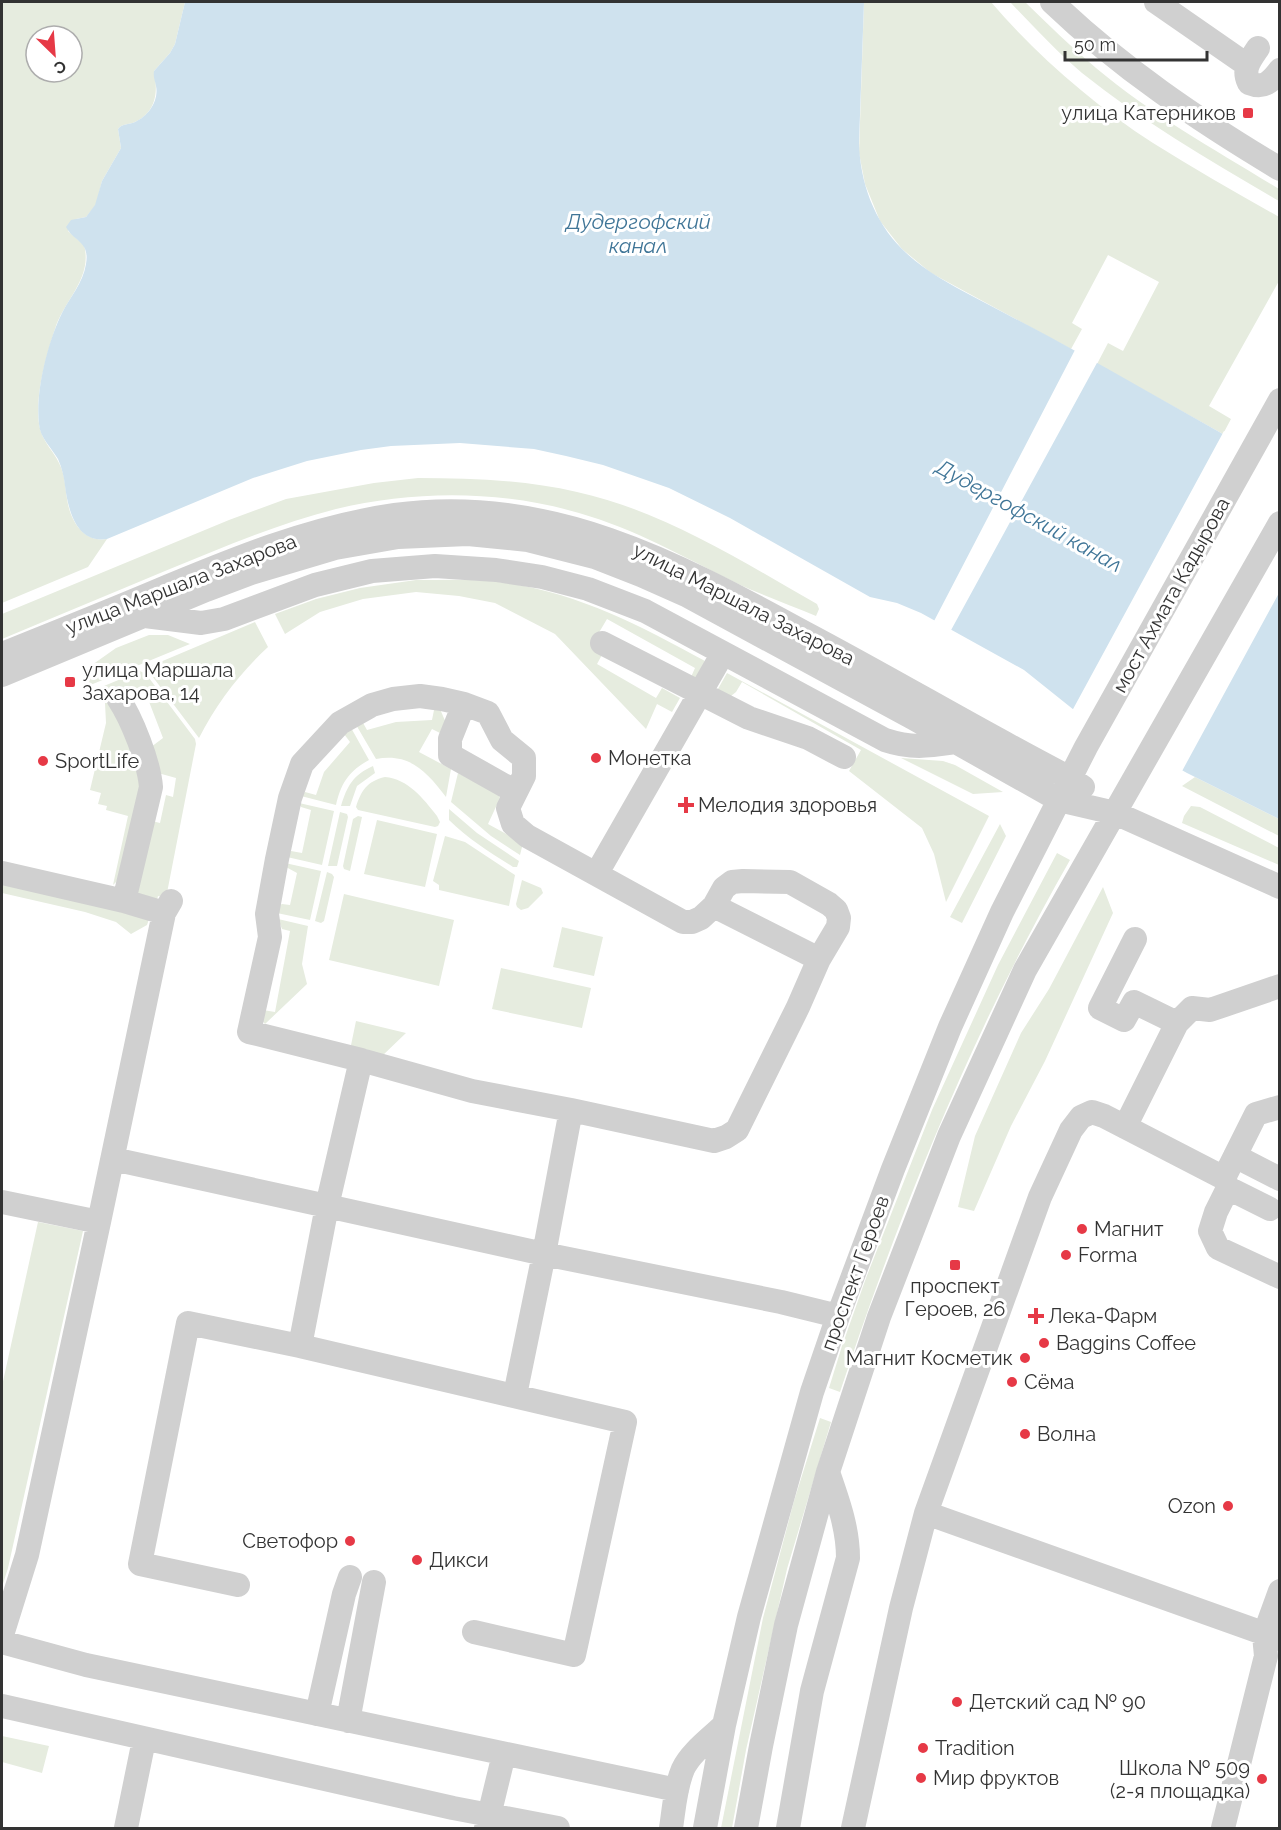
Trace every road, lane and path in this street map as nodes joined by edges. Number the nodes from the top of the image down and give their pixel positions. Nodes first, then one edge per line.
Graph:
1 (1052, 2) edge
2 (1156, 2) edge
3 (1280, 70) edge
4 (1280, 169) edge
5 (1280, 400) edge
6 (1280, 523) edge
7 (142, 616) junction
8 (602, 643) dead end
9 (723, 653) junction
10 (2, 654) edge
11 (2, 675) edge
12 (699, 694) junction
13 (118, 698) dead end
14 (464, 704) junction
15 (957, 742) junction
16 (1086, 747) joint
17 (844, 757) dead end
18 (1070, 777) junction
19 (516, 792) junction
20 (1059, 800) junction
21 (1115, 813) junction
22 (2, 873) edge
23 (597, 873) junction
24 (1280, 887) edge
25 (124, 901) junction
26 (714, 906) junction
27 (1135, 939) dead end
28 (819, 959) junction
29 (1280, 987) edge
30 (1177, 1023) junction
31 (361, 1060) junction
32 (1280, 1107) edge
33 (571, 1110) junction
34 (1125, 1127) junction
35 (1235, 1156) junction
36 (113, 1159) junction
37 (1280, 1179) edge
38 (1225, 1188) junction
39 (2, 1202) edge
40 (327, 1206) junction
41 (1267, 1214) dead end
42 (99, 1222) junction
43 (544, 1254) junction
44 (1280, 1277) edge
45 (838, 1316) junction
46 (300, 1346) junction
47 (515, 1395) junction
48 (828, 1472) junction
49 (926, 1513) junction
50 (238, 1585) dead end
51 (1280, 1591) edge
52 (474, 1632) dead end
53 (2, 1635) edge
54 (1272, 1637) edge
55 (2, 1642) edge
56 (2, 1706) edge
57 (317, 1714) junction
58 (348, 1721) junction
59 (724, 1725) junction
60 (144, 1740) junction
61 (504, 1754) junction
62 (677, 1790) junction
63 (488, 1822) edge
64 (126, 1828) edge
65 (558, 1828) edge
66 (671, 1828) edge
67 (705, 1828) edge
68 (746, 1828) edge
69 (788, 1828) edge
70 (853, 1828) edge
71 (1223, 1828) edge

1 - 4 street
2 - 3 street
5 - 16 street, мост Ахмата Кадырова
6 - 21 street, проспект Героев
7 - 9 street
7 - 11 street, улица Маршала Захарова
7 - 15 street, улица Маршала Захарова
8 - 12 street
9 - 12 street
9 - 15 street
10 - 18 street, улица Маршала Захарова
12 - 17 street
12 - 23 street
13 - 25 street
14 - 19 street
14 - 19 street
14 - 31 street
15 - 20 street, улица Маршала Захарова
16 - 18 street, проспект Героев
18 - 20 street, проспект Героев
18 - 21 street, улица Маршала Захарова
19 - 23 street
20 - 21 street, улица Маршала Захарова
20 - 45 street, проспект Героев
21 - 24 street, улица Маршала Захарова
21 - 48 street, проспект Героев
22 - 25 street
23 - 26 street
25 - 36 street
26 - 28 street
26 - 28 street
27 - 30 street
28 - 33 street
29 - 30 street
30 - 34 street
31 - 33 street
31 - 40 street
32 - 35 street
33 - 43 street
34 - 38 street
34 - 49 street
35 - 37 street
35 - 38 street
36 - 40 street
36 - 42 street
38 - 41 street
38 - 44 street
39 - 42 street
40 - 43 street
40 - 46 street
42 - 53 street
43 - 45 street
43 - 47 street
45 - 59 street, проспект Героев
46 - 47 street
46 - 50 street
47 - 52 street
48 - 68 street, проспект Героев
48 - 69 street
49 - 54 street
49 - 70 street
51 - 54 street
54 - 71 street
55 - 57 street
56 - 60 street
57 - 58 street
57 - 58 street
58 - 61 street
59 - 62 street
59 - 67 street, проспект Героев
60 - 63 street
60 - 64 street
61 - 62 street
61 - 63 street
62 - 66 street
63 - 65 street

